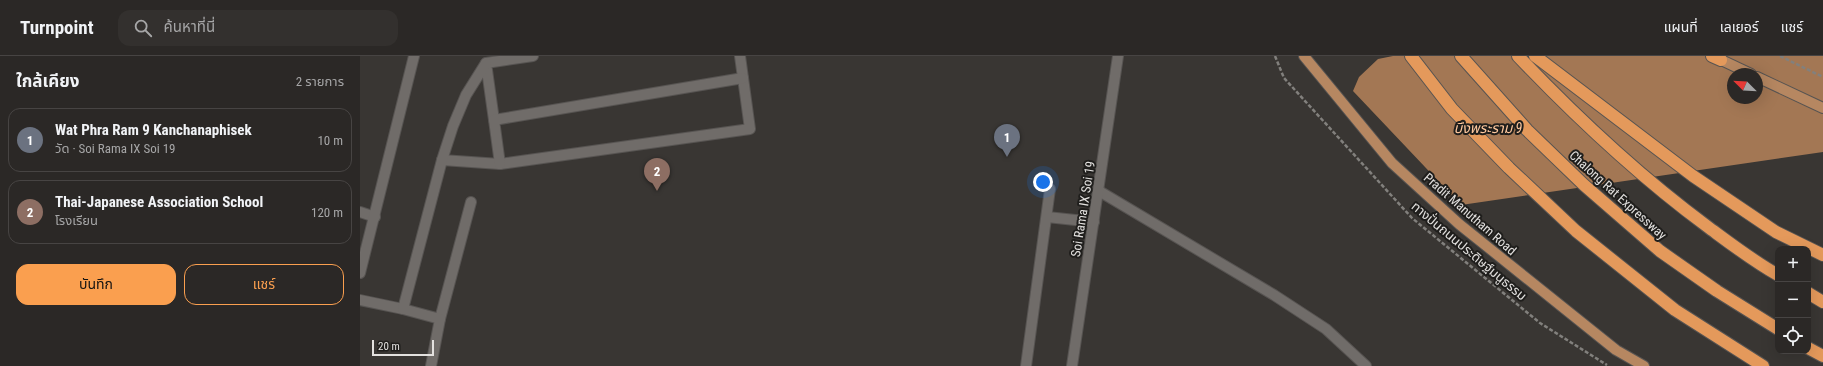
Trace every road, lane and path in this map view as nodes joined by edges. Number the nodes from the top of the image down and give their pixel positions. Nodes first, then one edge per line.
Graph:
1 (414, 56) edge
2 (533, 56) edge
3 (740, 56) edge
4 (1118, 56) edge
5 (1275, 56) edge
6 (1304, 56) edge
7 (1411, 56) edge
8 (1461, 56) edge
9 (1518, 56) edge
10 (1535, 56) edge
11 (1780, 56) edge
12 (1716, 57) edge
13 (486, 63) junction
14 (1739, 68) edge
15 (1823, 77) edge
16 (743, 78) junction
17 (1763, 80) edge
18 (1823, 108) edge
19 (494, 120) junction
20 (442, 160) junction
21 (500, 164) junction
22 (1050, 189) dead end
23 (1099, 191) junction
24 (472, 202) dead end
25 (360, 212) edge
26 (1047, 216) junction
27 (375, 217) junction
28 (1094, 222) junction
29 (1823, 255) edge
30 (360, 273) edge
31 (1775, 273) edge
32 (1811, 295) edge
33 (360, 300) edge
34 (1823, 302) edge
35 (403, 309) junction
36 (440, 319) junction
37 (1775, 327) edge
38 (1811, 350) edge
39 (1823, 356) edge
40 (431, 366) edge
41 (1026, 366) edge
42 (1072, 366) edge
43 (1366, 366) edge
44 (1609, 366) edge
45 (1644, 366) edge
46 (1763, 366) edge

1 - 27 street
2 - 13 street
3 - 16 street
4 - 23 street, Soi Rama IX Soi 19
5 - 44 path, ทางปั่นถนนประดิษฐ์มนูธรรม
6 - 45 main road, Pradit Manutham Road
7 - 46 highway
8 - 37 highway, Chalong Rat Expressway
9 - 31 highway
10 - 29 highway
11 - 15 path
12 - 14 main road
13 - 19 street
13 - 20 street
16 - 19 street
16 - 21 street
17 - 18 main road
19 - 21 street
20 - 21 street
20 - 35 street
22 - 26 street
23 - 28 street, Soi Rama IX Soi 19
23 - 43 street
24 - 36 street
25 - 27 street
26 - 28 street
26 - 41 street
27 - 30 street
28 - 42 street, Soi Rama IX Soi 19
32 - 34 highway
33 - 35 street
35 - 36 street
36 - 40 street
38 - 39 highway

